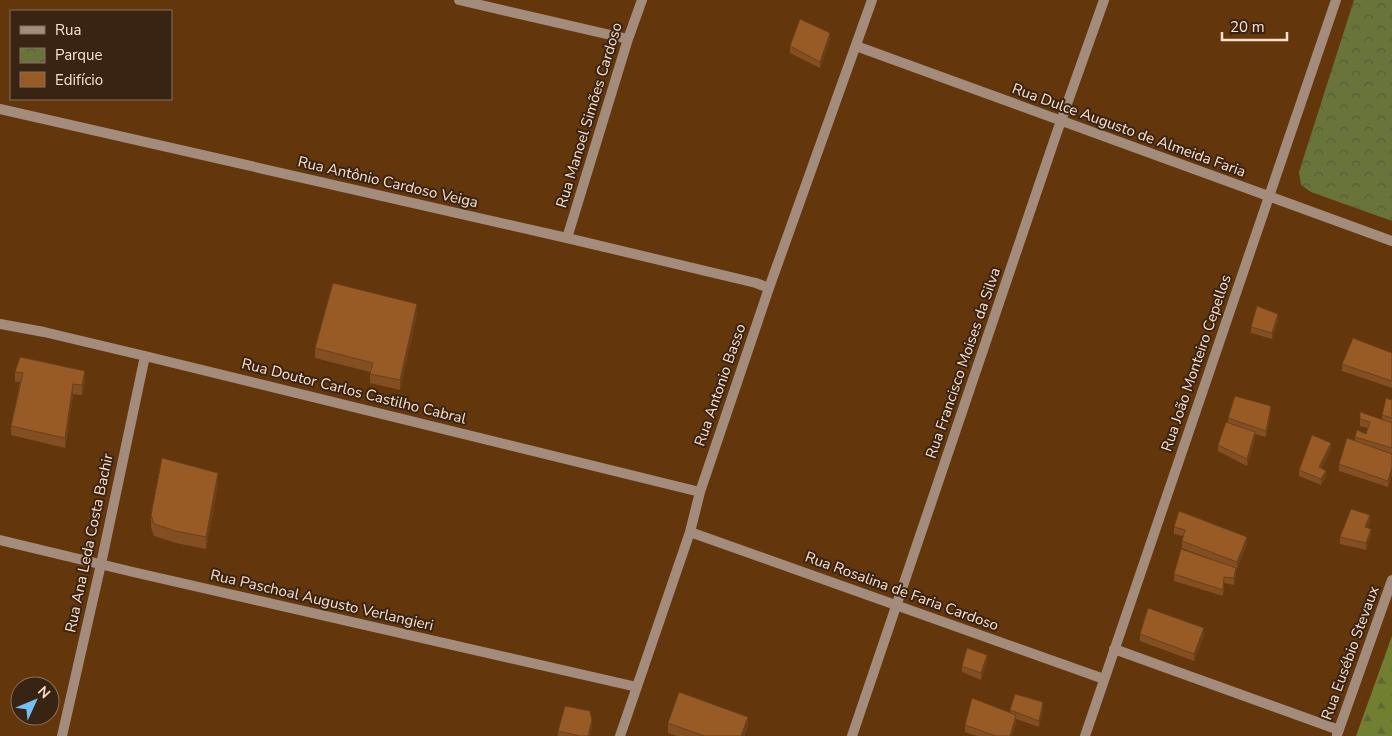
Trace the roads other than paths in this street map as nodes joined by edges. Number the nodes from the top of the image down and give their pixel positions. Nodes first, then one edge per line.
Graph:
1 (459, 0) edge
2 (642, 0) edge
3 (872, 0) edge
4 (1104, 0) edge
5 (1336, 0) edge
6 (628, 39) junction
7 (856, 46) junction
8 (0, 109) edge
9 (1061, 121) junction
10 (1269, 196) junction
11 (566, 238) junction
12 (1392, 241) edge
13 (769, 288) junction
14 (0, 324) edge
15 (144, 356) junction
16 (700, 492) junction
17 (690, 532) junction
18 (0, 540) edge
19 (101, 564) junction
20 (1392, 580) edge
21 (896, 606) junction
22 (1114, 649) junction
23 (1104, 679) junction
24 (637, 687) junction
25 (1338, 733) edge
26 (62, 736) edge
27 (620, 736) edge
28 (852, 736) edge
29 (1085, 736) edge

1 - 6 street
2 - 6 street, Rua Manoel Simões Cardoso
3 - 7 street, Rua Antonio Basso
4 - 9 street, Rua Francisco Moises da Silva
5 - 10 street, Rua João Monteiro Cepellos
6 - 11 street, Rua Manoel Simões Cardoso
7 - 9 street, Rua Dulce Augusto de Almeida Faria
7 - 13 street, Rua Antonio Basso
8 - 11 street, Rua Antônio Cardoso Veiga
9 - 10 street, Rua Dulce Augusto de Almeida Faria
9 - 21 street, Rua Francisco Moises da Silva
10 - 12 street, Rua Dulce Augusto de Almeida Faria
10 - 22 street, Rua João Monteiro Cepellos
11 - 13 street, Rua Antônio Cardoso Veiga
13 - 16 street, Rua Antonio Basso
14 - 15 street, Rua Doutor Carlos Castilho Cabral
15 - 16 street, Rua Doutor Carlos Castilho Cabral
15 - 19 street, Rua Ana Leda Costa Bachir
16 - 17 street, Rua Antonio Basso
17 - 21 street, Rua Rosalina de Faria Cardoso
17 - 24 street, Rua Antonio Basso
18 - 19 street, Rua Paschoal Augusto Verlangieri
19 - 24 street, Rua Paschoal Augusto Verlangieri
19 - 26 street, Rua Ana Leda Costa Bachir
20 - 25 street, Rua Eusébio Stevaux
21 - 23 street, Rua Rosalina de Faria Cardoso
21 - 28 street, Rua Francisco Moises da Silva
22 - 23 street, Rua João Monteiro Cepellos
22 - 25 street
23 - 29 street, Rua João Monteiro Cepellos
24 - 27 street, Rua Antonio Basso

